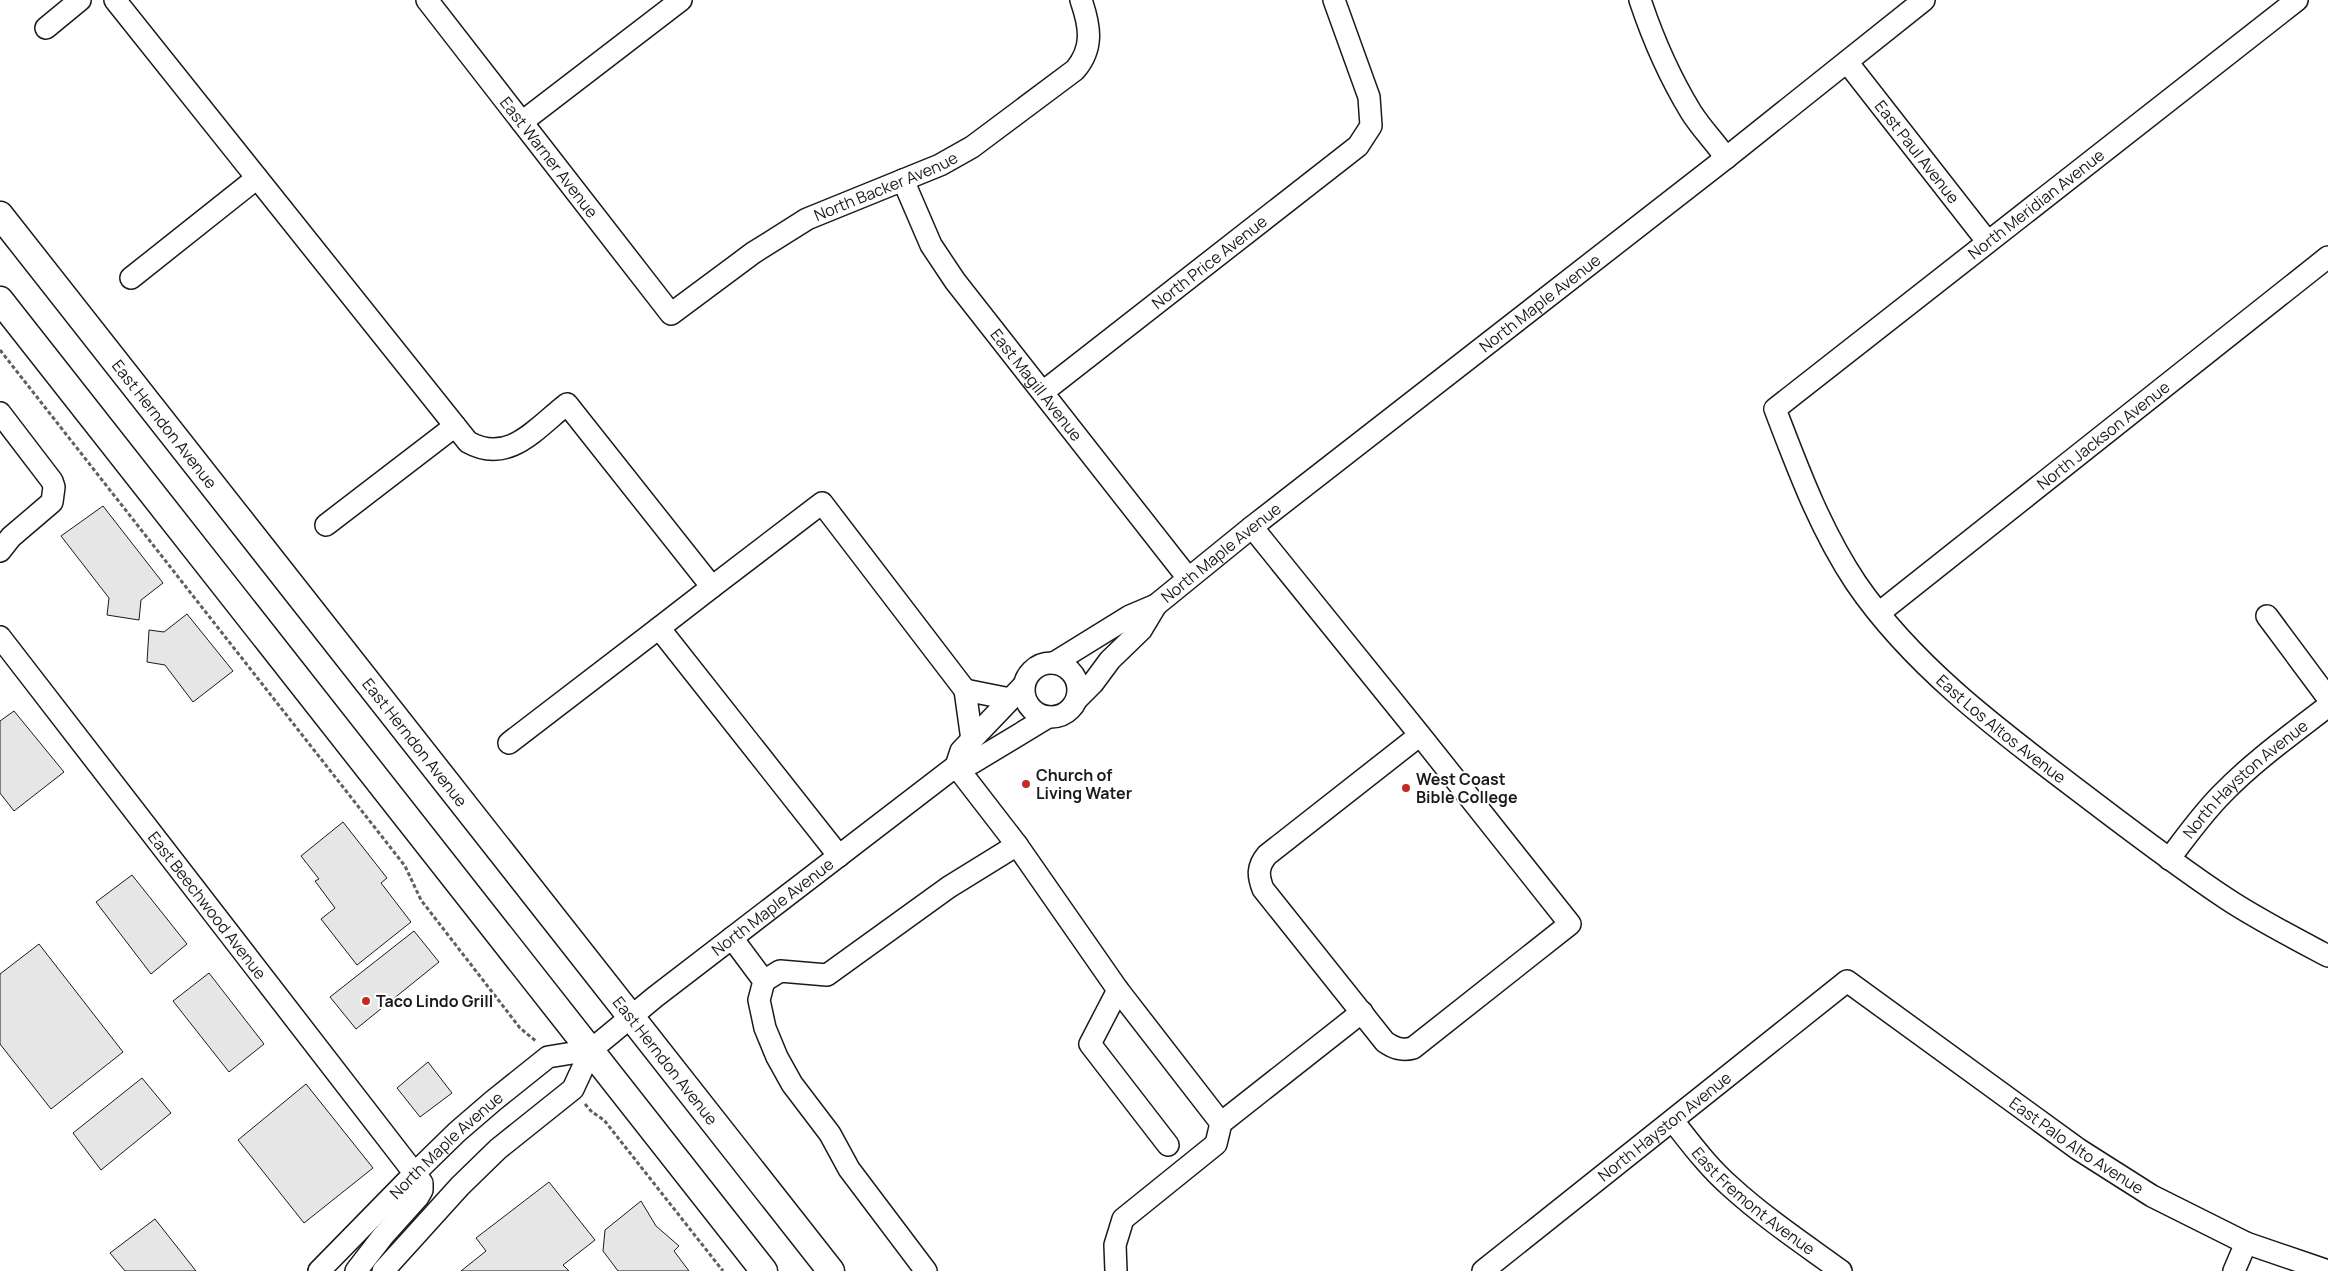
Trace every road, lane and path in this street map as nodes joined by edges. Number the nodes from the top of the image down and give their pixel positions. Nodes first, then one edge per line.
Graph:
1 (80, 0) edge
2 (115, 0) edge
3 (426, 0) edge
4 (681, 0) edge
5 (1081, 0) edge
6 (1334, 0) edge
7 (1640, 0) edge
8 (1923, 0) edge
9 (2297, 0) edge
10 (46, 28) dead end
11 (1847, 62) junction
12 (522, 122) junction
13 (1726, 158) junction
14 (257, 178) junction
15 (903, 180) junction
16 (0, 215) edge
17 (1987, 241) junction
18 (2328, 257) edge
19 (131, 278) dead end
20 (0, 300) edge
21 (671, 314) joint
22 (0, 350) edge
23 (1043, 392) junction
24 (1775, 409) joint
25 (0, 412) edge
26 (455, 426) junction
27 (326, 525) dead end
28 (1252, 527) junction
29 (0, 551) edge
30 (1188, 578) junction
31 (712, 587) junction
32 (1156, 605) junction
33 (1879, 613) junction
34 (2267, 616) dead end
35 (659, 628) junction
36 (0, 637) edge
37 (1054, 662) junction
38 (965, 690) junction
39 (1017, 692) junction
40 (2328, 698) edge
41 (1077, 700) junction
42 (2328, 706) edge
43 (1048, 717) junction
44 (1420, 735) junction
45 (972, 740) junction
46 (510, 744) dead end
47 (956, 766) junction
48 (1017, 845) junction
49 (839, 856) junction
50 (2169, 859) junction
51 (732, 938) junction
52 (2328, 956) edge
53 (764, 981) junction
54 (1847, 981) joint
55 (1118, 990) junction
56 (1362, 1012) junction
57 (630, 1018) junction
58 (534, 1038) dead end
59 (590, 1050) junction
60 (592, 1112) dead end
61 (1673, 1121) junction
62 (1221, 1123) junction
63 (1168, 1145) dead end
64 (415, 1172) junction
65 (2246, 1242) junction
66 (319, 1271) edge
67 (356, 1271) edge
68 (383, 1271) edge
69 (723, 1271) edge
70 (764, 1271) edge
71 (831, 1271) edge
72 (926, 1271) edge
73 (1116, 1271) edge
74 (1483, 1271) edge
75 (1840, 1271) edge
76 (2234, 1271) edge
77 (2328, 1271) edge

1 - 10 street
2 - 14 street
3 - 12 street, East Warner Avenue
4 - 12 street
5 - 15 street, North Backer Avenue
6 - 23 street, North Price Avenue
7 - 13 street
8 - 11 street, North Maple Avenue
9 - 17 street, North Meridian Avenue
11 - 13 street, North Maple Avenue
11 - 17 street, East Paul Avenue
12 - 21 street, East Warner Avenue
13 - 28 street, North Maple Avenue
14 - 19 street
14 - 26 street
15 - 21 street, North Backer Avenue
15 - 23 street, East Magill Avenue
16 - 57 main road, East Herndon Avenue
17 - 24 street, North Meridian Avenue
18 - 33 street, North Jackson Avenue
20 - 59 main road
22 - 58 path
23 - 30 street, East Magill Avenue
24 - 33 street, East Los Altos Avenue
25 - 29 street
26 - 27 street
26 - 31 street
28 - 30 street, North Maple Avenue
28 - 44 street
30 - 32 street, North Maple Avenue
31 - 35 street
31 - 38 street
32 - 37 street, North Maple Avenue
32 - 41 street, North Maple Avenue
33 - 50 street, East Los Altos Avenue
34 - 40 street
35 - 46 street
35 - 49 street
36 - 64 street, East Beechwood Avenue
37 - 39 street, North Maple Avenue
37 - 41 street
38 - 39 street
38 - 45 street
39 - 43 street
39 - 45 street, North Maple Avenue
41 - 43 street, North Maple Avenue
42 - 50 street, North Hayston Avenue
43 - 47 street, North Maple Avenue
44 - 56 street
44 - 56 street
45 - 47 street, North Maple Avenue
47 - 48 street
47 - 49 street, North Maple Avenue
48 - 53 street
48 - 55 street
49 - 51 street, North Maple Avenue
50 - 52 street, East Los Altos Avenue
51 - 53 street
51 - 57 street, North Maple Avenue
53 - 72 street
54 - 61 street, North Hayston Avenue
54 - 65 street, East Palo Alto Avenue
55 - 62 street
55 - 63 street
56 - 62 street
57 - 59 street, North Maple Avenue
57 - 71 main road, East Herndon Avenue
59 - 64 street, North Maple Avenue
59 - 68 street, North Maple Avenue
59 - 70 main road
60 - 69 path
61 - 74 street, North Hayston Avenue
61 - 75 street, East Fremont Avenue
62 - 73 street
64 - 66 street, North Maple Avenue
64 - 67 street
65 - 76 street
65 - 77 street, East Palo Alto Avenue

